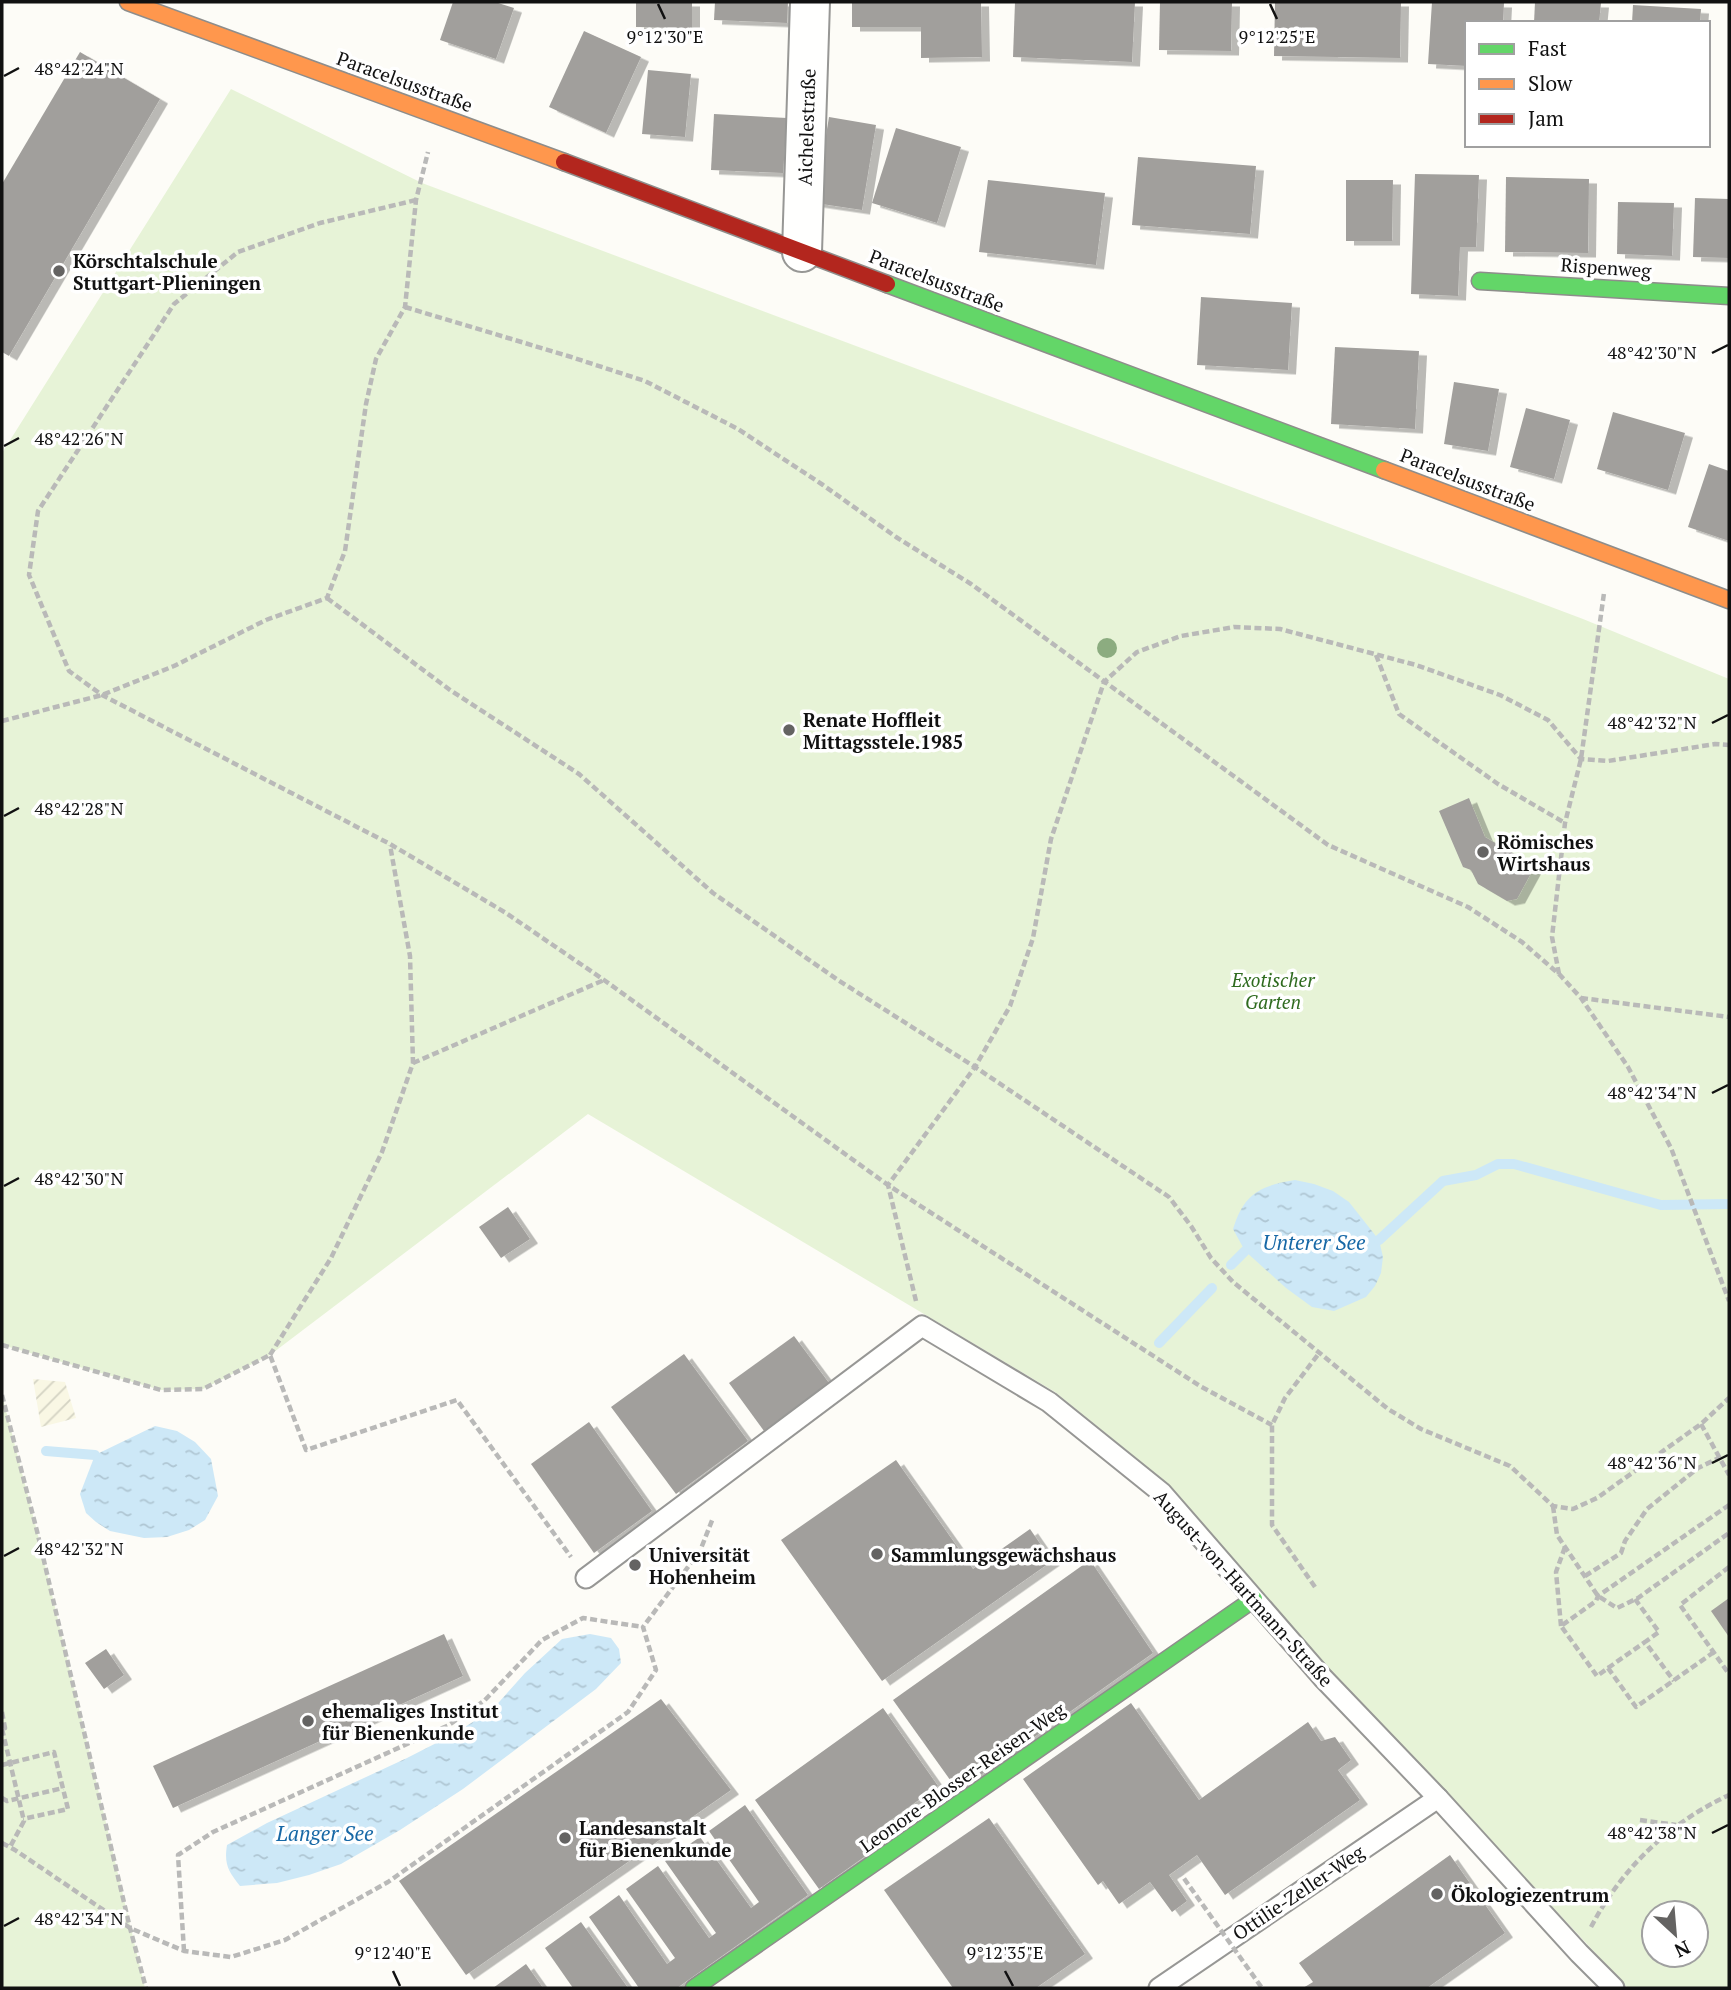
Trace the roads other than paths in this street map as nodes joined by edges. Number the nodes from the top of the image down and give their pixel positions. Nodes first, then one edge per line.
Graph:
1 (128, 2) edge
2 (810, 2) edge
3 (802, 252) junction
4 (1480, 281) dead end
5 (1729, 296) edge
6 (1729, 600) edge
7 (586, 1578) road end
8 (1254, 1600) junction
9 (1438, 1797) junction
10 (694, 1988) edge
11 (1159, 1988) edge
12 (1614, 1988) edge

1 - 3 street, Paracelsusstraße
2 - 3 street, Aichelestraße
3 - 6 street, Paracelsusstraße
4 - 5 street, Rispenweg
7 - 8 lane, August-von-Hartmann-Straße
8 - 9 lane, August-von-Hartmann-Straße
8 - 10 street, Leonore-Blosser-Reisen-Weg
9 - 11 lane, Ottilie-Zeller-Weg
9 - 12 lane, August-von-Hartmann-Straße

